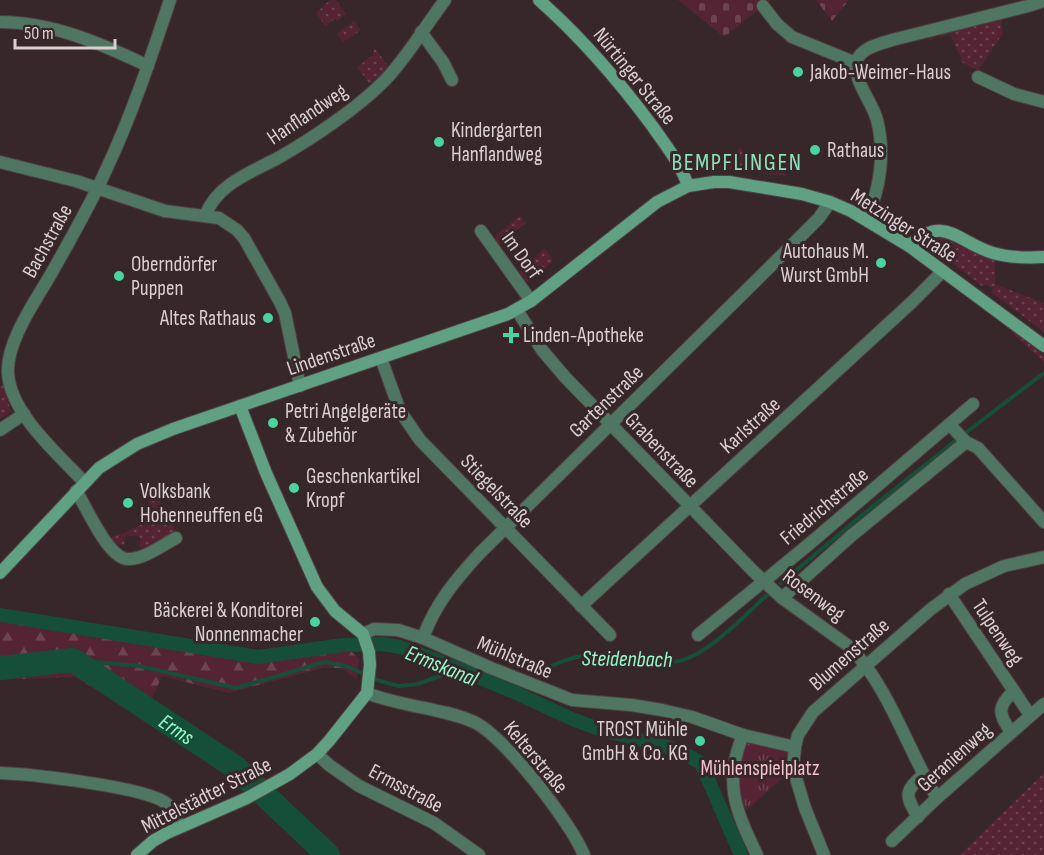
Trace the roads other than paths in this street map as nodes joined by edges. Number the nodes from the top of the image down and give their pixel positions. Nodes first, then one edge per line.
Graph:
1 (170, 0) edge
2 (445, 0) edge
3 (539, 0) edge
4 (1044, 1) edge
5 (763, 6) dead end
6 (0, 22) edge
7 (421, 32) junction
8 (856, 63) junction
9 (148, 66) junction
10 (978, 77) dead end
11 (452, 80) dead end
12 (1044, 102) edge
13 (0, 162) edge
14 (688, 186) junction
15 (98, 189) junction
16 (830, 202) junction
17 (205, 216) junction
18 (866, 218) junction
19 (481, 231) dead end
20 (909, 246) junction
21 (1044, 257) edge
22 (943, 271) junction
23 (531, 301) junction
24 (517, 310) junction
25 (1044, 346) edge
26 (381, 358) junction
27 (300, 386) junction
28 (973, 404) dead end
29 (240, 406) junction
30 (24, 414) junction
31 (610, 424) junction
32 (950, 425) junction
33 (0, 430) edge
34 (966, 442) junction
35 (80, 487) junction
36 (689, 506) junction
37 (1044, 522) edge
38 (504, 527) junction
39 (176, 538) dead end
40 (1044, 557) edge
41 (0, 573) edge
42 (764, 582) junction
43 (949, 594) junction
44 (782, 598) junction
45 (581, 606) junction
46 (363, 634) junction
47 (610, 635) dead end
48 (698, 635) dead end
49 (423, 638) junction
50 (864, 666) junction
51 (368, 689) junction
52 (1014, 692) junction
53 (1044, 704) edge
54 (1030, 715) junction
55 (1011, 732) junction
56 (743, 735) junction
57 (795, 747) junction
58 (317, 754) junction
59 (0, 773) edge
60 (923, 775) junction
61 (937, 798) junction
62 (918, 817) junction
63 (180, 827) junction
64 (892, 841) dead end
65 (138, 855) edge
66 (479, 855) edge
67 (584, 855) edge
68 (757, 855) edge
69 (824, 855) edge

1 - 9 street, Bachstraße
2 - 7 street, Hanflandweg
3 - 14 street, Nürtinger Straße
4 - 8 street
5 - 8 street
6 - 9 street
7 - 11 street
7 - 17 street, Hanflandweg
8 - 18 street
9 - 15 street, Bachstraße
10 - 12 street
13 - 15 street
14 - 16 street, Metzinger Straße
14 - 23 street, Lindenstraße
15 - 17 street
15 - 30 street, Bachstraße
16 - 18 street, Metzinger Straße
16 - 31 street, Gartenstraße
17 - 27 street
18 - 20 street, Metzinger Straße
19 - 23 street, Im Dorf
20 - 21 street
20 - 22 street, Metzinger Straße
22 - 25 street, Metzinger Straße
22 - 36 street, Karlstraße
23 - 24 street, Lindenstraße
24 - 26 street, Lindenstraße
24 - 31 street, Grabenstraße
26 - 27 street, Lindenstraße
26 - 38 street, Stiegelstraße
27 - 29 street, Lindenstraße
28 - 32 street, Friedrichstraße
29 - 35 street, Lindenstraße
29 - 46 street
30 - 33 street
30 - 35 street, Bachstraße
31 - 36 street, Grabenstraße
31 - 38 street, Gartenstraße
32 - 34 street
32 - 42 street, Friedrichstraße
34 - 37 street
34 - 44 street
35 - 39 street, Bachstraße
35 - 41 street, Lindenstraße
36 - 42 street, Grabenstraße
36 - 45 street, Karlstraße
38 - 45 street, Stiegelstraße
38 - 49 street, Gartenstraße
40 - 43 street, Blumenstraße
42 - 44 street, Rosenweg
42 - 48 street, Friedrichstraße
43 - 50 street, Blumenstraße
43 - 52 street, Tulpenweg
44 - 50 street, Rosenweg
45 - 47 street, Stiegelstraße
46 - 49 street, Mühlstraße
46 - 51 street
49 - 56 street, Mühlstraße
50 - 57 street, Blumenstraße
50 - 60 street, Rosenweg
51 - 58 street, Mittelstädter Straße
51 - 67 street, Kelterstraße
52 - 54 street, Tulpenweg
52 - 55 street, Tulpenweg
53 - 54 street, Geranienweg
54 - 55 street, Geranienweg
55 - 61 street, Geranienweg
56 - 57 street, Mühlstraße
56 - 68 street
57 - 69 street, Blumenstraße
58 - 63 street, Mittelstädter Straße
58 - 66 street, Ermsstraße
59 - 63 street
60 - 61 street, Rosenweg
60 - 62 street
61 - 62 street, Geranienweg
62 - 64 street, Geranienweg
63 - 65 street, Mittelstädter Straße

